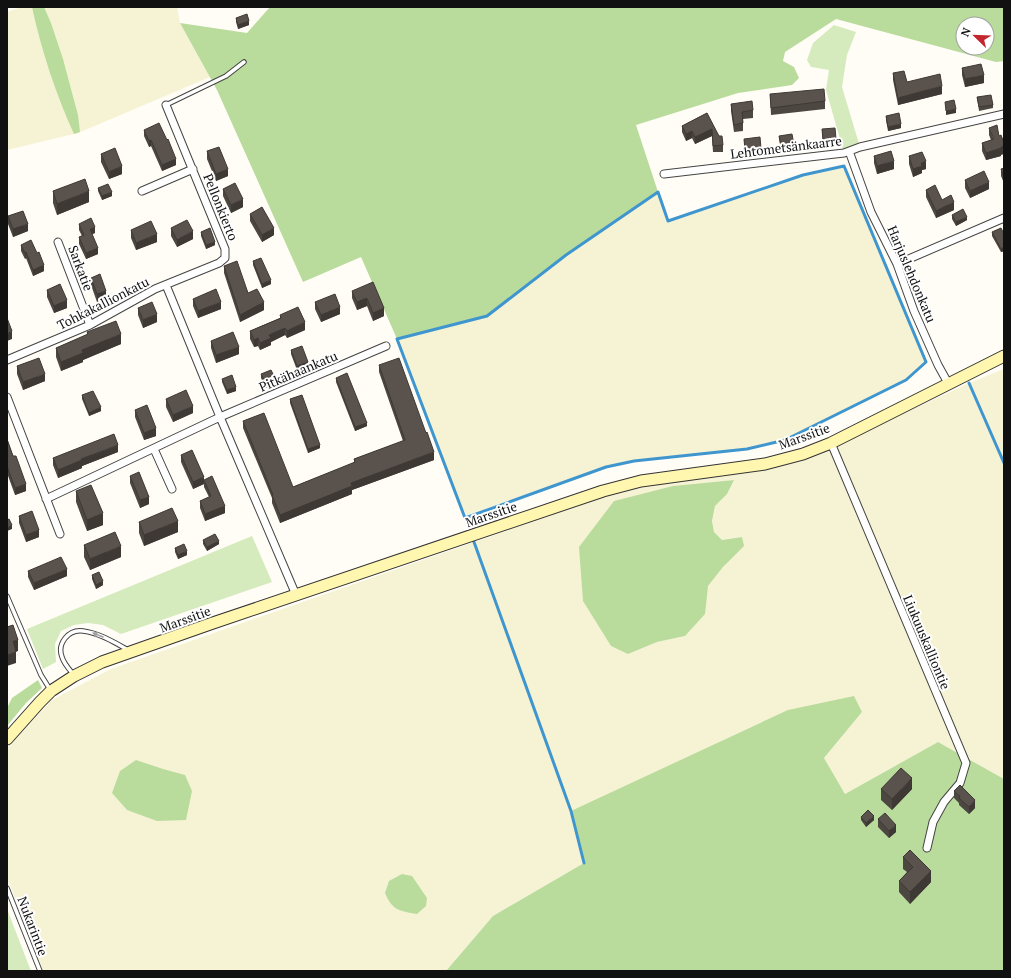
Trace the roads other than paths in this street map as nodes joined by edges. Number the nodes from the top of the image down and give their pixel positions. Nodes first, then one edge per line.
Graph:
1 (244, 62) dead end
2 (166, 105) joint
3 (1004, 114) edge
4 (849, 151) junction
5 (193, 169) junction
6 (664, 174) dead end
7 (142, 191) dead end
8 (1004, 218) edge
9 (58, 242) dead end
10 (897, 264) junction
11 (166, 285) junction
12 (90, 325) junction
13 (386, 346) dead end
14 (1004, 356) edge
15 (7, 360) edge
16 (948, 383) junction
17 (7, 397) edge
18 (220, 417) junction
19 (831, 443) junction
20 (154, 449) junction
21 (172, 489) dead end
22 (46, 499) junction
23 (60, 534) dead end
24 (296, 595) junction
25 (7, 596) edge
26 (133, 652) junction
27 (74, 676) junction
28 (51, 692) junction
29 (7, 739) edge
30 (927, 848) dead end
31 (7, 888) edge
32 (40, 971) edge

1 - 2 lane
2 - 5 street, Pellonkierto
3 - 4 street, Lehtometsänkaarre
4 - 6 street, Lehtometsänkaarre
4 - 10 street, Harjuslehdonkatu
5 - 7 street
5 - 11 street, Pellonkierto
8 - 10 street
9 - 12 street, Sarkatie
10 - 16 street, Harjuslehdonkatu
11 - 12 street, Tohkakallionkatu
11 - 18 street, Tohkakallionkatu
12 - 15 street, Tohkakallionkatu
13 - 18 street, Pitkähaankatu
14 - 16 main road, Marssitie
16 - 19 main road, Marssitie
17 - 22 street
18 - 20 street
18 - 24 street, Tohkakallionkatu
19 - 24 main road, Marssitie
19 - 30 street, Liukuuskalliontie
20 - 21 street
20 - 22 street
22 - 23 street
24 - 26 main road, Marssitie
25 - 28 lane
26 - 27 main road, Marssitie
26 -> 27 lane
27 - 28 main road, Marssitie
28 - 29 main road, Marssitie
31 - 32 lane, Nukarintie

